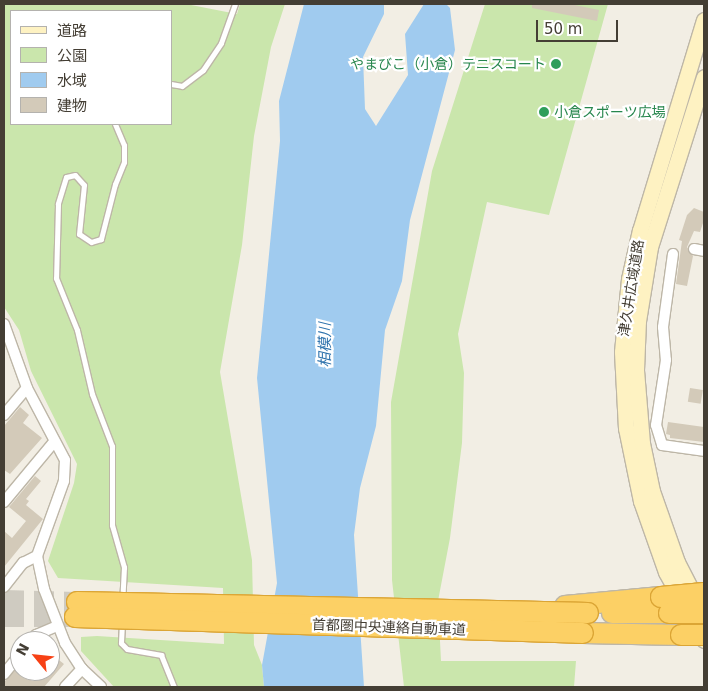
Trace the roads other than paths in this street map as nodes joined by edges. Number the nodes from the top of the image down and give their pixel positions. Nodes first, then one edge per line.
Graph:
1 (235, 4) edge
2 (704, 20) edge
3 (704, 77) edge
4 (172, 84) edge
5 (115, 125) edge
6 (674, 254) dead end
7 (5, 328) edge
8 (28, 388) junction
9 (4, 415) edge
10 (54, 442) junction
11 (704, 451) edge
12 (4, 502) edge
13 (37, 556) junction
14 (4, 587) edge
15 (704, 593) edge
16 (665, 605) junction
17 (704, 613) edge
18 (70, 615) junction
19 (46, 631) edge
20 (704, 635) edge
21 (704, 640) edge
22 (82, 669) junction
23 (65, 687) edge
24 (101, 687) edge
25 (174, 687) edge

1 - 4 lane
2 - 21 main road, 津久井広域道路
3 - 17 main road, 津久井広域道路
5 - 25 lane
6 - 11 street
7 - 8 street
8 - 9 street
8 - 10 street
10 - 12 street
10 - 13 street
13 - 14 street
13 - 18 street
15 - 16 highway, bridge
16 - 17 highway, 首都圏中央連絡自動車道, bridge
16 - 18 highway, 首都圏中央連絡自動車道, bridge
18 - 19 street
18 - 20 highway, 首都圏中央連絡自動車道, bridge
18 - 22 street
22 - 23 street
22 - 24 street

